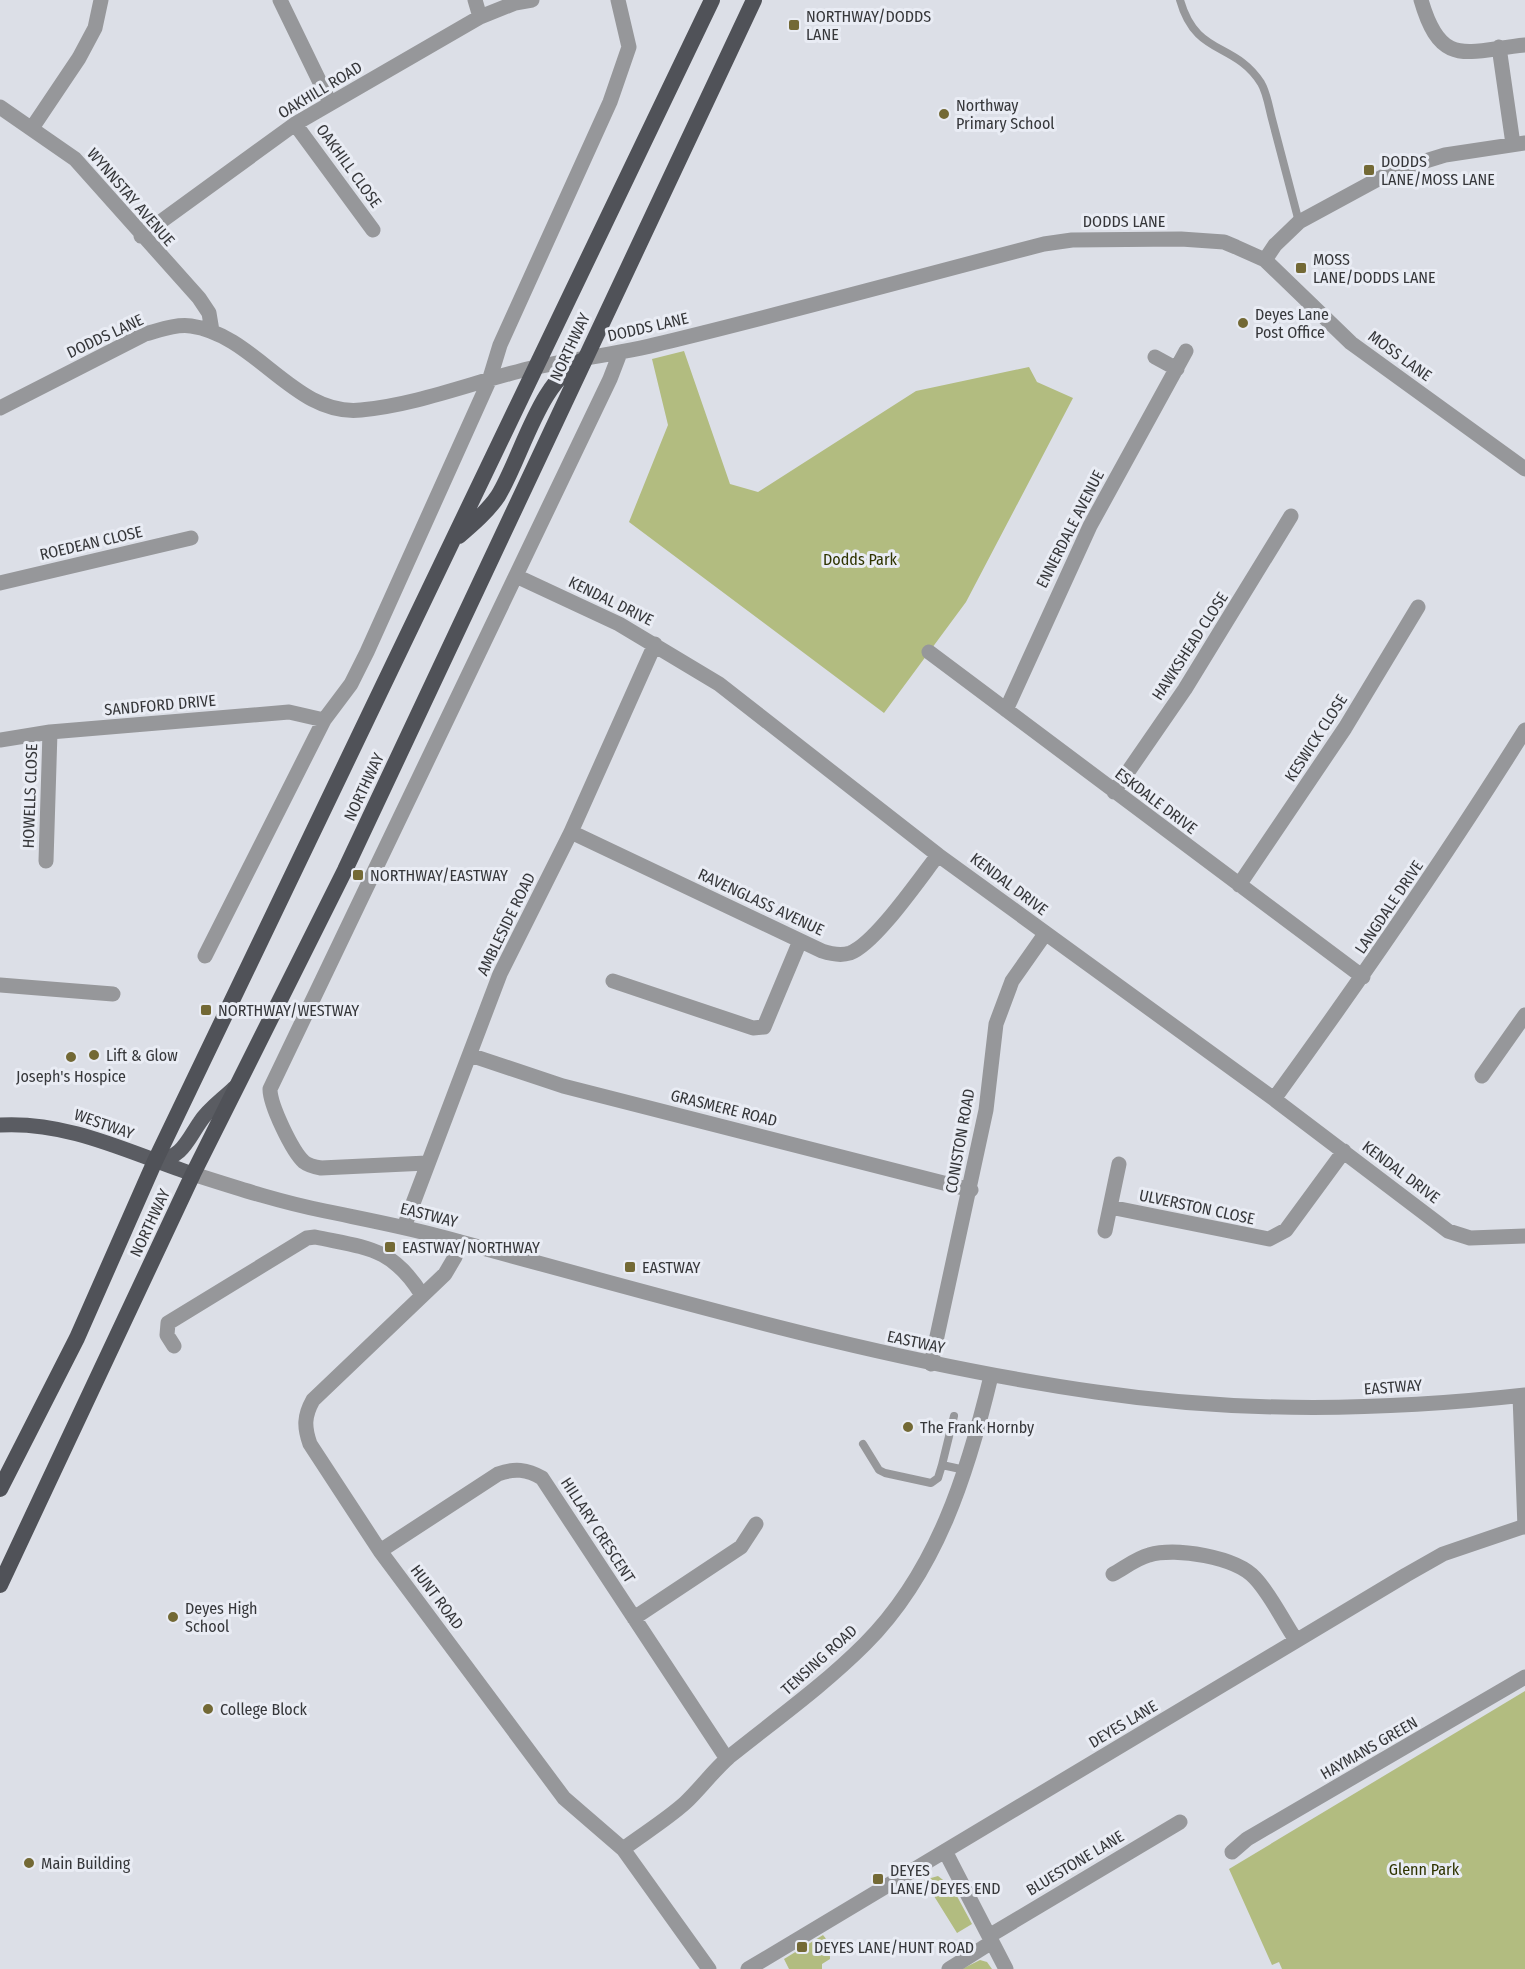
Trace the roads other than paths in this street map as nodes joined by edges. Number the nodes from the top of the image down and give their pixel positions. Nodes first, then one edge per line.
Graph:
1 (101, 0) edge
2 (280, 0) edge
3 (475, 0) edge
4 (532, 0) edge
5 (618, 0) edge
6 (712, 0) edge
7 (754, 0) edge
8 (1180, 0) edge
9 (1422, 0) edge
10 (480, 17) junction
11 (1525, 45) edge
12 (1499, 48) junction
13 (330, 103) junction
14 (0, 107) edge
15 (295, 124) junction
16 (32, 128) junction
17 (1519, 144) edge
18 (1299, 222) junction
19 (373, 230) dead end
20 (141, 236) junction
21 (1264, 261) junction
22 (212, 331) junction
23 (1186, 351) dead end
24 (620, 353) junction
25 (1155, 357) dead end
26 (584, 360) junction
27 (537, 367) junction
28 (1177, 369) junction
29 (489, 381) junction
30 (0, 408) edge
31 (1525, 469) edge
32 (1291, 516) dead end
33 (190, 538) dead end
34 (452, 543) junction
35 (516, 576) junction
36 (0, 583) edge
37 (1418, 607) dead end
38 (655, 644) junction
39 (929, 652) dead end
40 (1006, 710) junction
41 (324, 720) junction
42 (1525, 730) edge
43 (50, 732) junction
44 (0, 740) edge
45 (1114, 792) junction
46 (571, 832) junction
47 (938, 855) junction
48 (46, 861) dead end
49 (1239, 885) junction
50 (1045, 934) junction
51 (800, 941) junction
52 (205, 956) dead end
53 (1363, 977) junction
54 (613, 981) dead end
55 (0, 986) edge
56 (113, 994) dead end
57 (1525, 1015) edge
58 (470, 1055) junction
59 (1482, 1076) dead end
60 (238, 1084) junction
61 (1274, 1099) junction
62 (0, 1125) edge
63 (1344, 1151) junction
64 (155, 1161) junction
65 (427, 1163) junction
66 (1119, 1164) dead end
67 (193, 1174) junction
68 (971, 1190) junction
69 (1110, 1207) junction
70 (404, 1227) junction
71 (1105, 1230) dead end
72 (1525, 1236) edge
73 (459, 1242) junction
74 (422, 1295) junction
75 (174, 1346) dead end
76 (931, 1364) junction
77 (991, 1376) junction
78 (1522, 1396) edge
79 (954, 1416) dead end
80 (863, 1444) dead end
81 (942, 1465) junction
82 (965, 1470) junction
83 (0, 1489) edge
84 (756, 1524) dead end
85 (1525, 1527) edge
86 (380, 1551) junction
87 (1113, 1574) dead end
88 (0, 1585) edge
89 (634, 1618) junction
90 (1296, 1640) junction
91 (1525, 1677) edge
92 (727, 1759) junction
93 (1180, 1822) dead end
94 (623, 1849) junction
95 (945, 1851) junction
96 (1232, 1852) dead end
97 (991, 1939) junction
98 (709, 1969) edge
99 (748, 1969) edge
100 (949, 1969) edge
101 (1006, 1969) edge

1 - 16 street
2 - 13 street
3 - 10 street
4 - 10 street, OAKHILL ROAD
5 - 29 street
6 - 27 highway, NORTHWAY
7 - 26 highway, NORTHWAY
8 - 18 lane
9 - 12 street
10 - 13 street, OAKHILL ROAD
11 - 12 street
12 - 17 street
13 - 15 street, OAKHILL ROAD
14 - 16 street, WYNNSTAY AVENUE
15 - 19 street, OAKHILL CLOSE
15 - 20 street, OAKHILL ROAD
16 - 20 street, WYNNSTAY AVENUE
17 - 18 street
18 - 21 street
20 - 22 street, WYNNSTAY AVENUE
21 - 24 street, DODDS LANE
21 - 31 street, MOSS LANE
22 - 29 street, DODDS LANE
22 - 30 street, DODDS LANE
23 - 28 street, ENNERDALE AVENUE
24 - 26 street, DODDS LANE
24 - 35 street
25 - 28 street
26 - 27 street, DODDS LANE
26 - 34 highway
26 - 60 highway, NORTHWAY
27 - 29 street, DODDS LANE
27 - 34 highway, NORTHWAY
28 - 40 street, ENNERDALE AVENUE
29 - 41 street
32 - 45 street, HAWKSHEAD CLOSE
33 - 36 street, ROEDEAN CLOSE
34 - 64 highway, NORTHWAY
35 - 38 street, KENDAL DRIVE
35 - 65 street
37 - 49 street, KESWICK CLOSE
38 - 46 street, AMBLESIDE ROAD
38 - 47 street, KENDAL DRIVE
39 - 40 street, ESKDALE DRIVE
40 - 45 street, ESKDALE DRIVE
41 - 43 street, SANDFORD DRIVE
41 - 52 street
42 - 53 street, LANGDALE DRIVE
43 - 44 street, SANDFORD DRIVE
43 - 48 street, HOWELLS CLOSE
45 - 49 street, ESKDALE DRIVE
46 - 51 street, RAVENGLASS AVENUE
46 - 58 street, AMBLESIDE ROAD
47 - 50 street, KENDAL DRIVE
47 - 51 street, RAVENGLASS AVENUE
49 - 53 street, ESKDALE DRIVE
50 - 61 street, KENDAL DRIVE
50 - 68 street, CONISTON ROAD
51 - 54 street
53 - 61 street, LANGDALE DRIVE
55 - 56 street
57 - 59 street
58 - 65 street, AMBLESIDE ROAD
58 - 68 street, GRASMERE ROAD
60 - 64 main road
60 - 67 highway, NORTHWAY
61 - 63 street, KENDAL DRIVE
62 - 64 main road, WESTWAY
63 - 69 street, ULVERSTON CLOSE
63 - 72 street, KENDAL DRIVE
64 - 67 main road, WESTWAY
64 - 83 highway, NORTHWAY
65 - 70 street, AMBLESIDE ROAD
66 - 69 street
67 - 70 street, EASTWAY
67 - 88 highway, NORTHWAY
68 - 76 street, CONISTON ROAD
69 - 71 street
70 - 73 street, EASTWAY
73 - 74 street, HUNT ROAD
73 - 76 street, EASTWAY
74 - 75 street
74 - 86 street, HUNT ROAD
76 - 77 street, EASTWAY
77 - 78 street, EASTWAY
77 - 82 street, TENSING ROAD
78 - 85 street, EASTWAY
79 - 81 lane
80 - 81 lane
81 - 82 lane
82 - 92 street, TENSING ROAD
84 - 89 street
85 - 90 street, DEYES LANE
86 - 89 street, HILLARY CRESCENT
86 - 94 street, HUNT ROAD
87 - 90 street
89 - 92 street, HILLARY CRESCENT
90 - 95 street, DEYES LANE
91 - 96 street, HAYMANS GREEN
92 - 94 street, TENSING ROAD
93 - 97 street, BLUESTONE LANE
94 - 98 street, HUNT ROAD
95 - 97 street
95 - 99 street, DEYES LANE
97 - 100 street, BLUESTONE LANE
97 - 101 street

